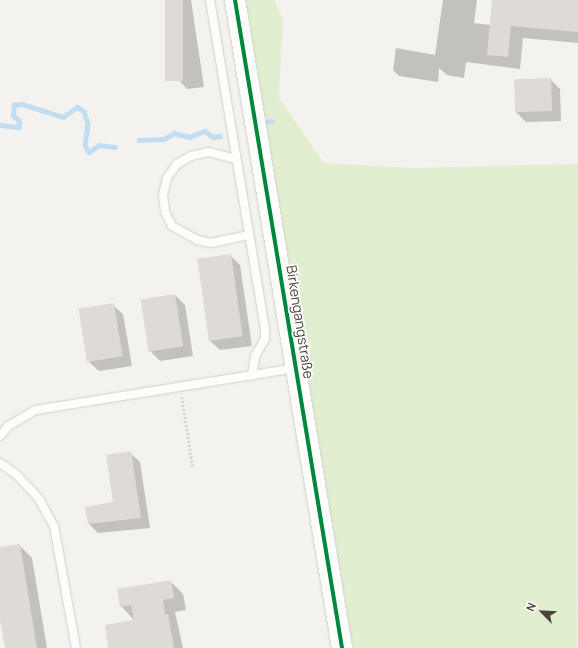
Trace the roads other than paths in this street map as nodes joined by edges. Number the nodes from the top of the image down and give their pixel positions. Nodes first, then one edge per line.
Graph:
1 (210, 0) edge
2 (235, 0) edge
3 (236, 159) junction
4 (248, 235) junction
5 (296, 368) junction
6 (252, 376) junction
7 (0, 436) edge
8 (0, 463) edge
9 (76, 648) edge
10 (342, 648) edge

1 - 3 lane
2 - 5 street, Birkengangstraße
3 - 4 lane
3 - 4 lane
4 - 6 lane
5 - 6 lane
5 - 10 street, Birkengangstraße
6 - 7 lane
8 - 9 lane

